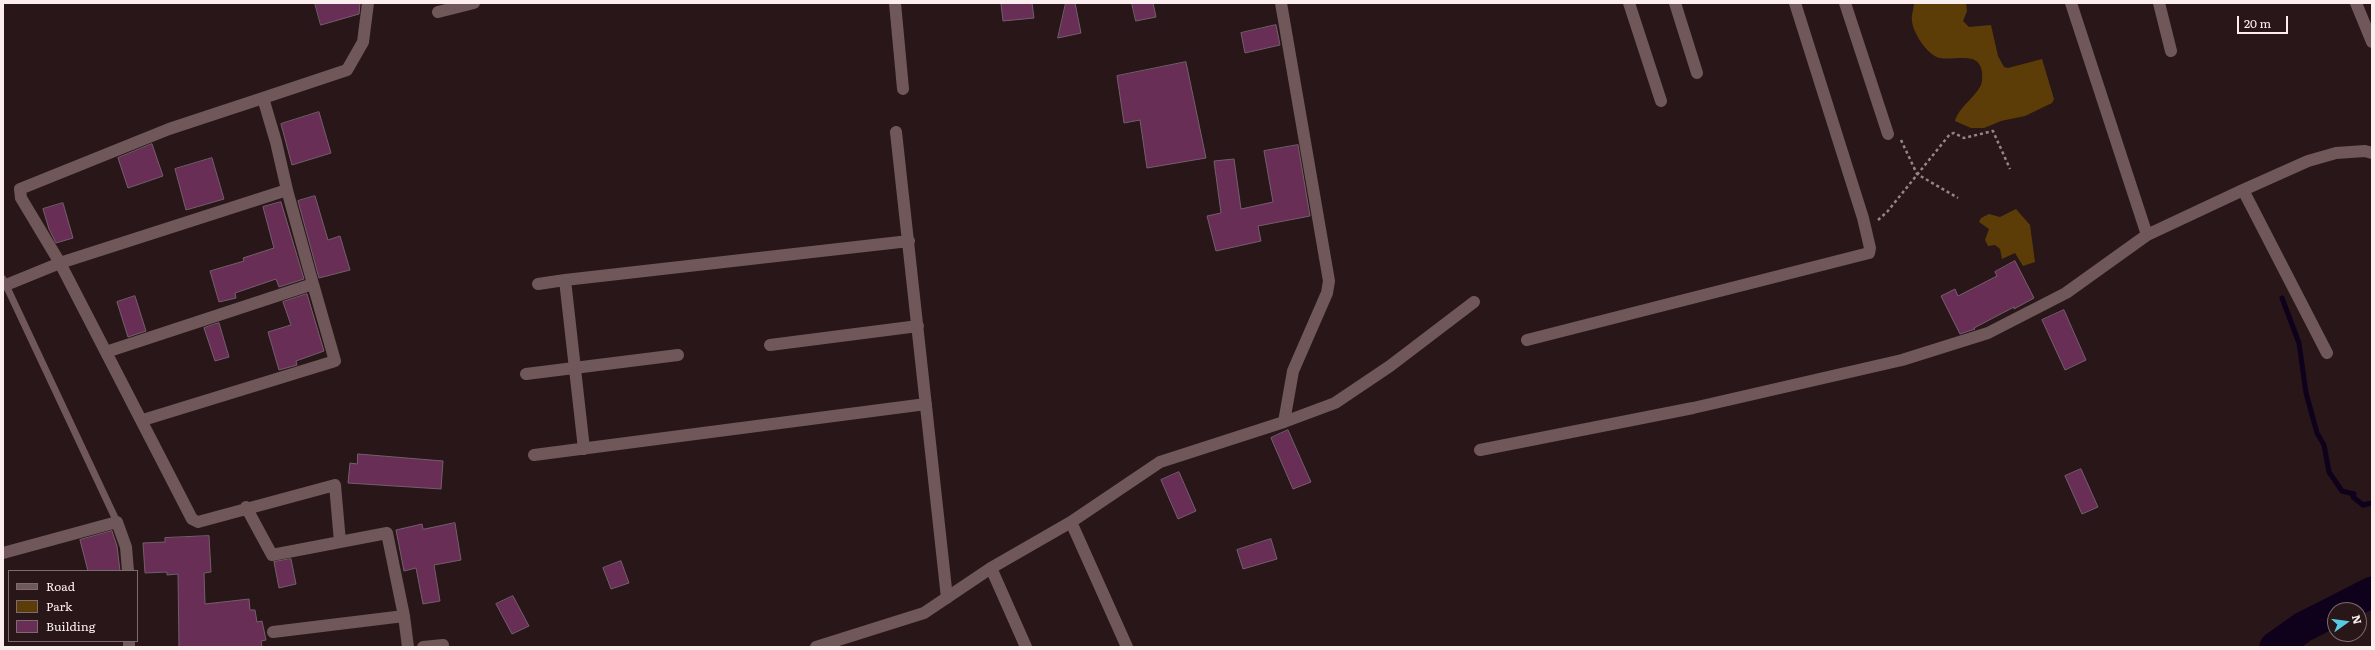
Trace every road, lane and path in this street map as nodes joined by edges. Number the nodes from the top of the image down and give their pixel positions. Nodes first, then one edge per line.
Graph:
1 (368, 3) edge
2 (474, 3) edge
3 (895, 3) edge
4 (1281, 3) edge
5 (1629, 3) edge
6 (1675, 3) edge
7 (1795, 3) edge
8 (1845, 3) edge
9 (2071, 3) edge
10 (2159, 3) edge
11 (2356, 3) edge
12 (438, 12) dead end
13 (2372, 42) edge
14 (2171, 51) dead end
15 (1696, 73) dead end
16 (903, 89) dead end
17 (264, 98) junction
18 (1661, 101) dead end
19 (1886, 129) joint
20 (896, 132) dead end
21 (2372, 153) edge
22 (2010, 169) dead end
23 (1917, 174) junction
24 (287, 190) junction
25 (2243, 190) junction
26 (1958, 198) dead end
27 (1865, 229) junction
28 (2147, 236) junction
29 (909, 241) junction
30 (60, 263) junction
31 (565, 280) junction
32 (4, 282) edge
33 (313, 284) junction
34 (538, 284) dead end
35 (1474, 302) dead end
36 (918, 326) junction
37 (1526, 340) dead end
38 (770, 345) dead end
39 (106, 352) junction
40 (2327, 353) dead end
41 (678, 355) dead end
42 (575, 368) junction
43 (526, 374) dead end
44 (926, 404) junction
45 (143, 420) junction
46 (1284, 422) junction
47 (584, 449) junction
48 (1480, 450) dead end
49 (534, 456) dead end
50 (246, 508) junction
51 (117, 522) junction
52 (1070, 522) junction
53 (340, 542) junction
54 (3, 553) edge
55 (991, 568) junction
56 (128, 570) edge
57 (947, 598) junction
58 (404, 616) junction
59 (273, 632) dead end
60 (839, 643) edge
61 (443, 645) dead end
62 (408, 647) edge
63 (423, 647) edge
64 (816, 647) edge
65 (1026, 647) edge
66 (1127, 647) edge

1 - 17 street
2 - 12 street
3 - 16 street
4 - 46 street
5 - 18 street
6 - 15 street
7 - 27 street
8 - 19 street
9 - 28 street
10 - 14 street
11 - 13 street
17 - 24 street
17 - 30 street
19 - 23 path
20 - 29 street
21 - 25 street
22 - 23 path
23 - 26 path
23 - 27 path
24 - 30 street
24 - 33 street
25 - 28 street
25 - 40 street
27 - 37 street
28 - 48 street
29 - 31 street
29 - 36 street
30 - 32 street
30 - 39 street
31 - 34 street
31 - 42 street
32 - 51 lane
33 - 39 street
33 - 45 street
35 - 46 street
36 - 38 street
36 - 44 street
39 - 45 street
41 - 42 street
42 - 43 street
42 - 47 street
44 - 47 street
44 - 57 street
45 - 50 street
46 - 52 street
47 - 49 street
50 - 53 street
50 - 53 street
51 - 54 street
51 - 56 street
52 - 55 street
52 - 66 street
53 - 58 street
55 - 57 street
55 - 65 street
57 - 60 street
58 - 59 street
58 - 62 street
60 - 64 street
61 - 63 street

